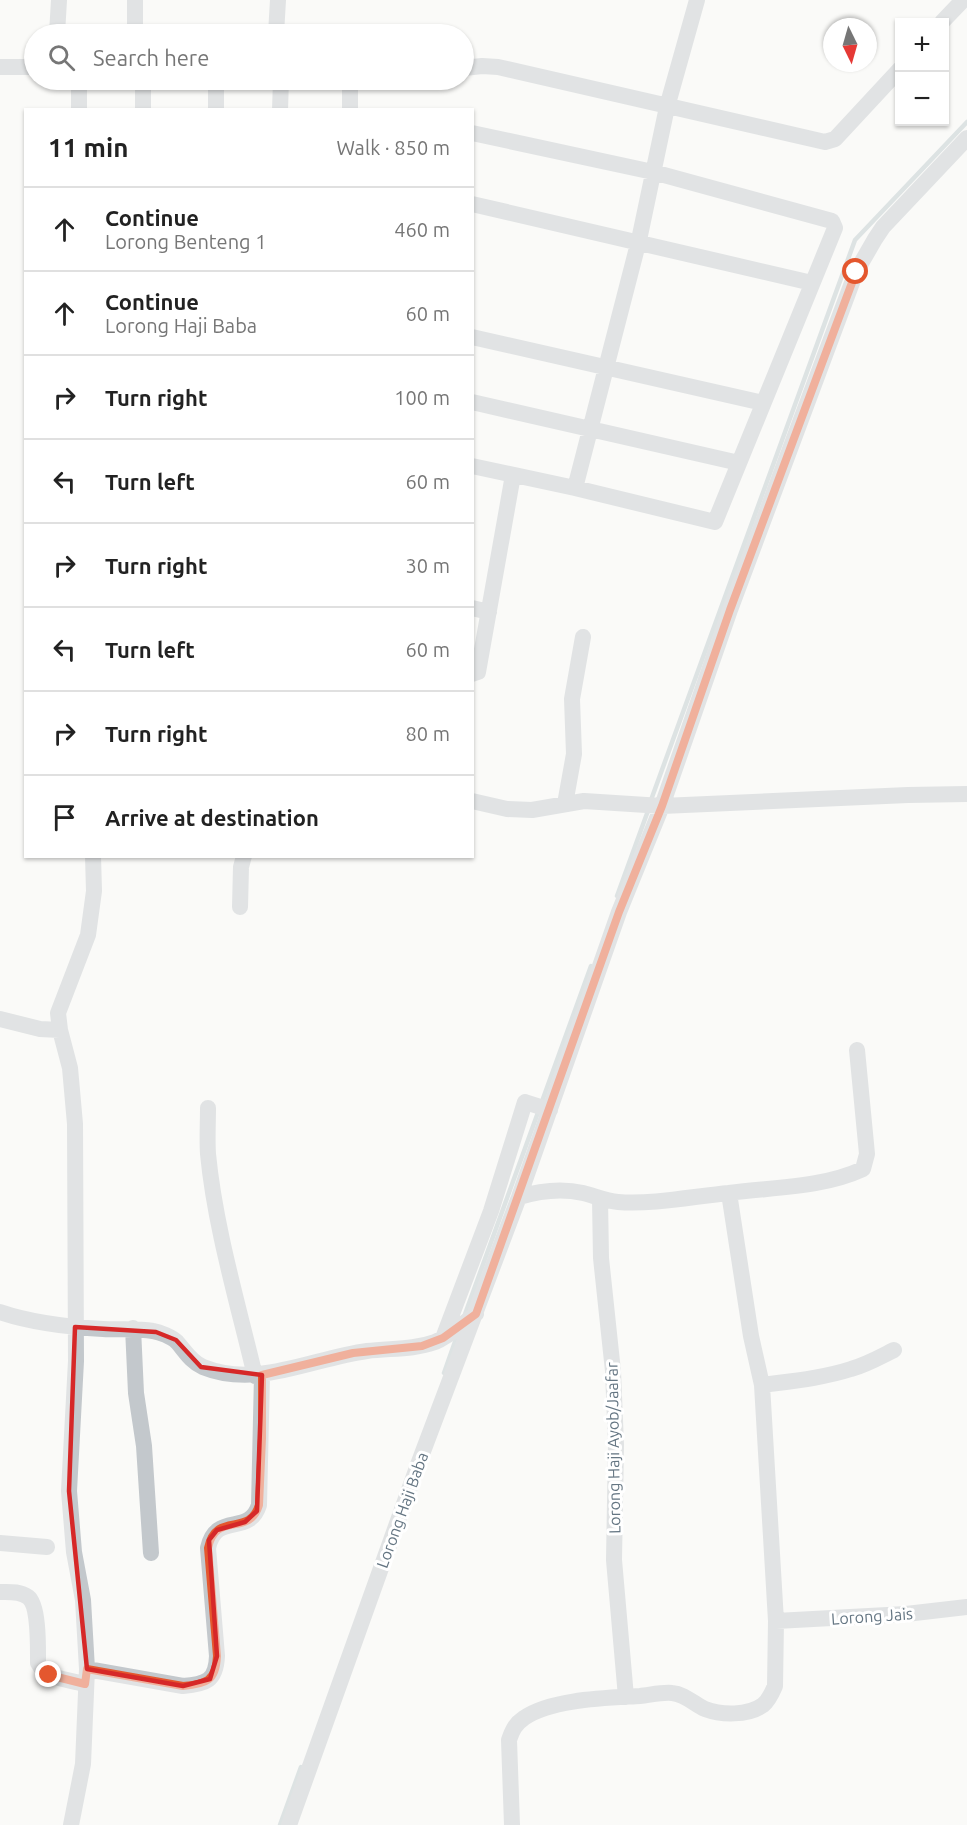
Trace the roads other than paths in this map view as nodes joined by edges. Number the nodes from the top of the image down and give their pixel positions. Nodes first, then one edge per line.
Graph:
1 (59, 0) edge
2 (135, 0) edge
3 (278, 0) edge
4 (697, 0) edge
5 (963, 0) edge
6 (946, 18) edge
7 (58, 24) edge
8 (135, 24) edge
9 (277, 24) edge
10 (0, 67) edge
11 (24, 67) edge
12 (474, 67) edge
13 (897, 72) edge
14 (79, 90) edge
15 (143, 90) edge
16 (216, 90) edge
17 (281, 90) edge
18 (350, 90) edge
19 (667, 107) junction
20 (79, 108) edge
21 (143, 108) edge
22 (216, 108) edge
23 (280, 108) edge
24 (350, 108) edge
25 (474, 134) edge
26 (967, 138) edge
27 (653, 172) junction
28 (474, 204) edge
29 (638, 242) junction
30 (812, 283) junction
31 (474, 338) edge
32 (606, 368) junction
33 (474, 402) edge
34 (763, 403) junction
35 (590, 429) junction
36 (739, 463) junction
37 (474, 466) edge
38 (513, 475) junction
39 (575, 488) junction
40 (481, 610) edge
41 (583, 637) dead end
42 (474, 673) edge
43 (967, 794) edge
44 (474, 801) edge
45 (565, 804) junction
46 (658, 806) junction
47 (93, 858) edge
48 (243, 858) edge
49 (240, 907) dead end
50 (0, 1019) edge
51 (60, 1030) junction
52 (857, 1050) dead end
53 (208, 1108) dead end
54 (543, 1108) junction
55 (729, 1193) junction
56 (519, 1197) junction
57 (600, 1199) junction
58 (0, 1312) edge
59 (472, 1317) junction
60 (75, 1327) junction
61 (133, 1328) junction
62 (446, 1336) junction
63 (894, 1350) dead end
64 (259, 1375) junction
65 (762, 1385) junction
66 (0, 1543) edge
67 (47, 1547) dead end
68 (151, 1553) dead end
69 (0, 1592) edge
70 (967, 1607) edge
71 (776, 1621) junction
72 (86, 1676) junction
73 (626, 1697) junction
74 (71, 1825) edge
75 (288, 1825) edge
76 (512, 1825) edge

1 - 7 street
2 - 8 street
3 - 9 street
4 - 19 street
5 - 6 street
10 - 11 street
12 - 19 street
13 - 19 street
14 - 20 street
15 - 21 street
16 - 22 street
17 - 23 street
18 - 24 street
19 - 27 street
25 - 27 street
26 - 46 street, Lorong Haji Baba
27 - 29 street
27 - 30 street
28 - 29 street
29 - 30 street
29 - 32 street
30 - 34 street
31 - 32 street
32 - 34 street
32 - 35 street
33 - 35 street
34 - 36 street
35 - 36 street
35 - 39 street
36 - 39 street
37 - 38 street
38 - 39 street
38 - 40 street
40 - 42 street
41 - 45 street
43 - 46 street
44 - 45 street
45 - 46 street
46 - 54 street, Lorong Haji Baba
47 - 51 street
48 - 49 street
50 - 51 street
51 - 60 street
52 - 55 street
53 - 64 street
54 - 56 street, Lorong Haji Baba
54 - 62 street
55 - 57 street
55 - 65 street
56 - 57 street
56 - 59 street, Lorong Haji Baba
57 - 73 street, Lorong Haji Ayob/Jaafar
58 - 60 street
59 - 62 street
59 - 75 street, Lorong Haji Baba
60 - 61 street
60 - 72 street
61 - 64 street
61 - 68 street
62 - 64 street
63 - 65 street
64 - 72 street
65 - 71 street
66 - 67 street
69 - 72 street
70 - 71 street, Lorong Jais
71 - 73 street
72 - 74 street
73 - 76 street

